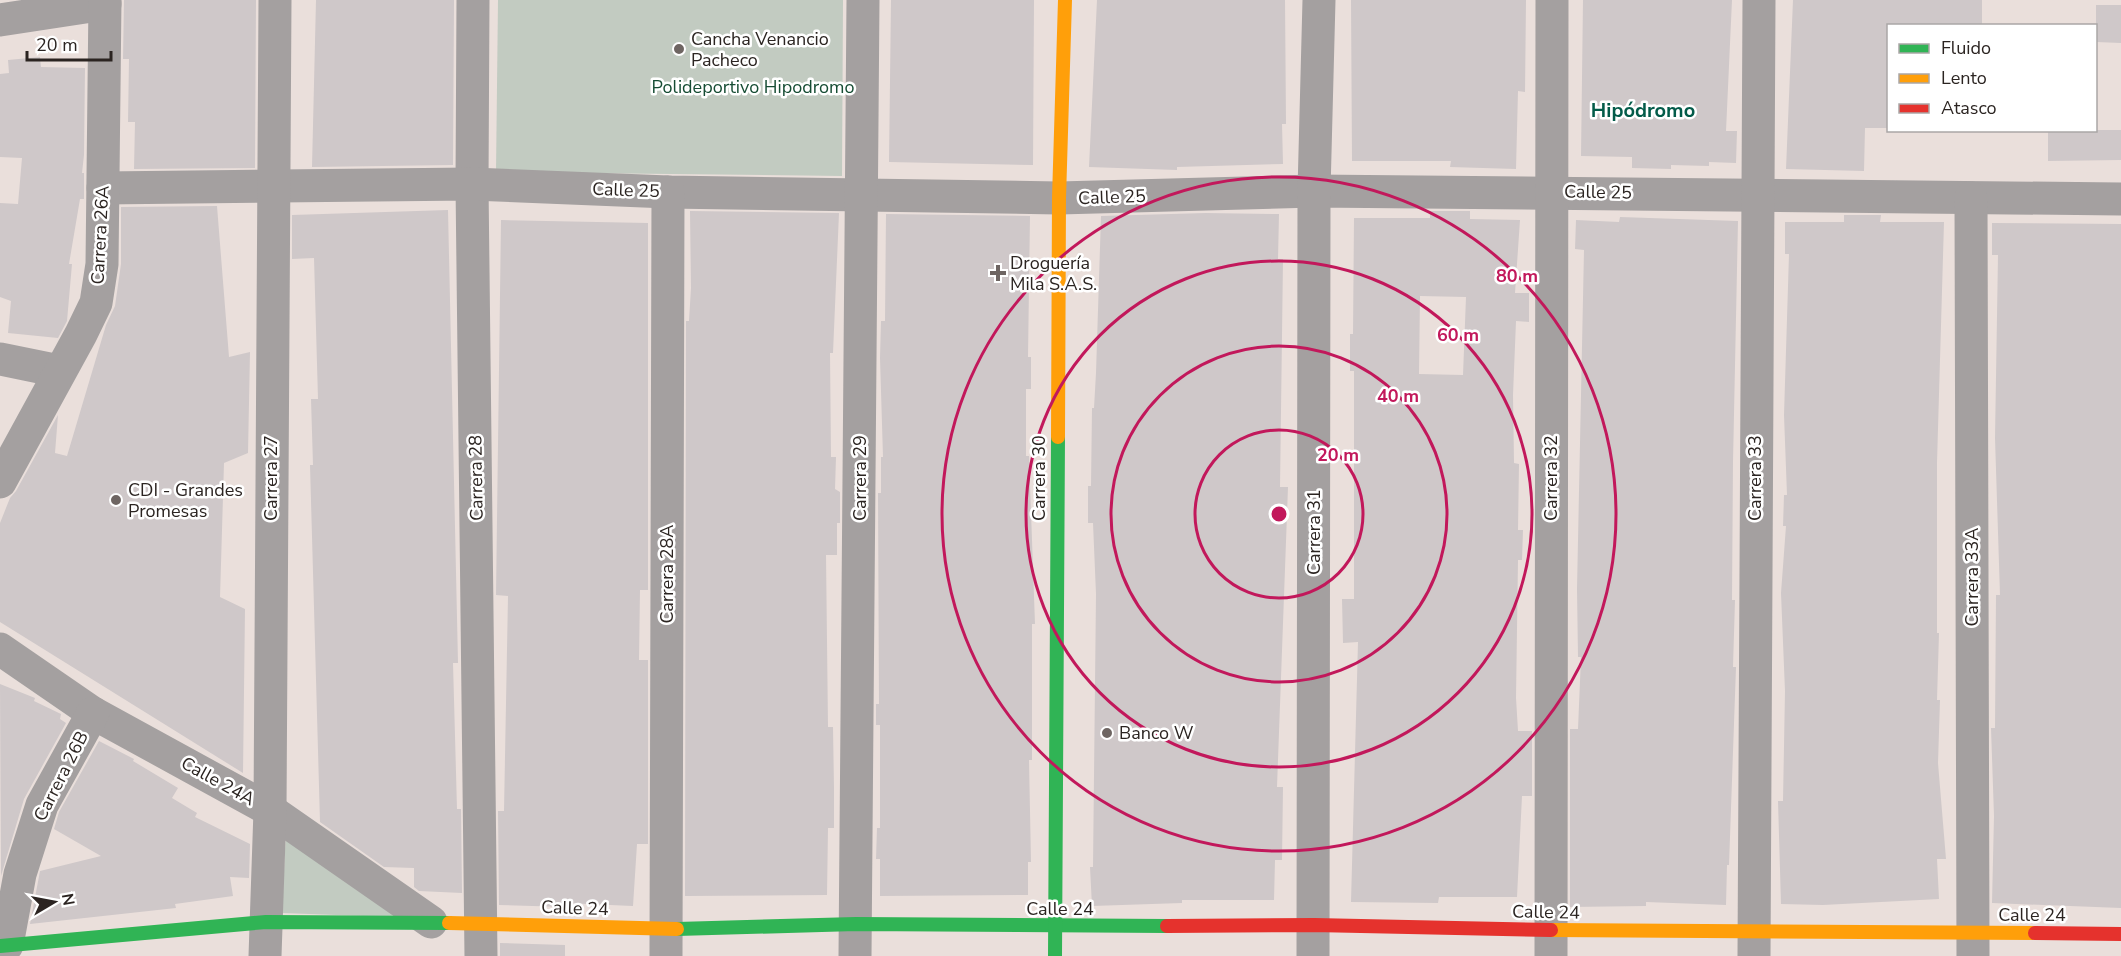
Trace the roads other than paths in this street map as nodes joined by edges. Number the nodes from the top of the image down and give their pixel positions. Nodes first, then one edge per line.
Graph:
1 (275, 0) edge
2 (473, 0) edge
3 (863, 0) edge
4 (1065, 0) edge
5 (1319, 0) edge
6 (1552, 0) edge
7 (1759, 0) edge
8 (105, 2) edge
9 (0, 20) edge
10 (472, 184) junction
11 (273, 185) junction
12 (103, 188) junction
13 (1314, 191) junction
14 (668, 192) junction
15 (1551, 192) junction
16 (863, 193) junction
17 (1756, 194) junction
18 (1059, 198) junction
19 (1971, 198) junction
20 (2121, 199) edge
21 (0, 359) edge
22 (59, 371) junction
23 (0, 482) edge
24 (0, 649) edge
25 (93, 713) junction
26 (270, 810) junction
27 (266, 922) junction
28 (431, 922) junction
29 (483, 923) junction
30 (1054, 927) junction
31 (2121, 934) edge
32 (856, 940) edge
33 (1314, 940) edge
34 (666, 942) edge
35 (1552, 943) edge
36 (1754, 944) edge
37 (1973, 944) edge
38 (3, 945) edge
39 (265, 956) edge
40 (481, 956) edge
41 (1055, 956) edge

1 - 11 street, Carrera 27
2 - 10 street, Carrera 28
3 - 16 street, Carrera 29
4 - 18 street, Carrera 30
5 - 13 street, Carrera 31
6 - 15 street, Carrera 32
7 - 17 street, Carrera 33
8 - 9 street
8 - 12 street, Carrera 26A
10 - 11 street, Calle 25
10 - 14 street, Calle 25
10 - 29 street, Carrera 28
11 - 12 street, Calle 25
11 - 26 street, Carrera 27
12 - 22 street, Carrera 26A
13 - 15 street, Calle 25
13 - 18 street, Calle 25
13 - 33 street, Carrera 31
14 - 16 street, Calle 25
14 - 34 street, Carrera 28A
15 - 17 street, Calle 25
15 - 35 street, Carrera 32
16 - 18 street, Calle 25
16 - 32 street, Carrera 29
17 - 19 street, Calle 25
17 - 36 street, Carrera 33
18 - 30 street, Carrera 30
19 - 20 street, Calle 25
19 - 37 street, Carrera 33A
21 - 22 street
22 - 23 street, Carrera 26A
24 - 25 street, Calle 24A
25 - 26 street, Calle 24A
25 - 38 street, Carrera 26B
26 - 27 street, Carrera 27
26 - 28 street, Calle 24A
27 - 28 street, Calle 24
27 - 38 street, Calle 24
27 - 39 street, Carrera 27
28 - 29 street, Calle 24
29 - 34 street, Calle 24
29 - 40 street, Carrera 28
30 - 32 street, Calle 24
30 - 33 street, Calle 24
30 - 41 street, Carrera 30
31 - 37 street, Calle 24
32 - 34 street, Calle 24
33 - 35 street, Calle 24
35 - 36 street, Calle 24
36 - 37 street, Calle 24

